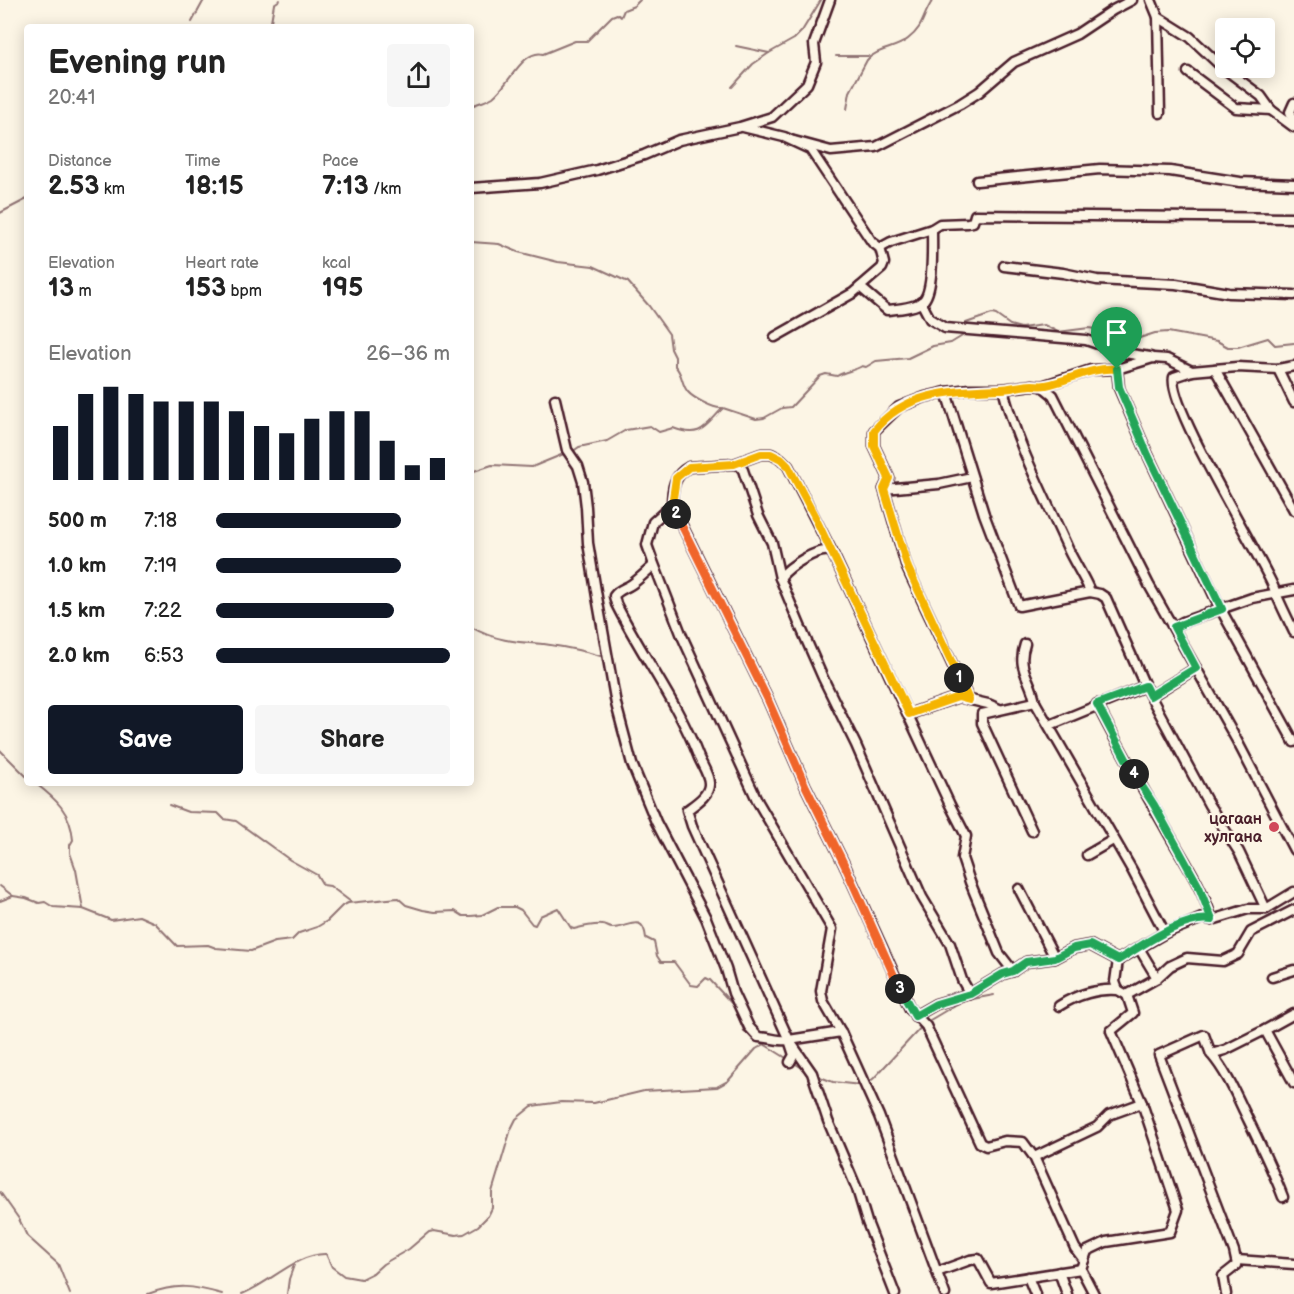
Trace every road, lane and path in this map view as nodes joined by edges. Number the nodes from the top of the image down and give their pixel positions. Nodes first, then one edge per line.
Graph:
1 (830, 0) edge
2 (1132, 0) edge
3 (1151, 0) edge
4 (1158, 18) junction
5 (1188, 72) dead end
6 (1294, 103) edge
7 (1271, 110) junction
8 (1160, 113) dead end
9 (1294, 122) edge
10 (740, 127) junction
11 (1294, 127) edge
12 (794, 141) junction
13 (977, 181) dead end
14 (1294, 184) edge
15 (474, 188) edge
16 (1294, 218) edge
17 (932, 229) junction
18 (880, 248) junction
19 (1004, 266) dead end
20 (860, 287) junction
21 (1294, 295) edge
22 (921, 302) junction
23 (775, 337) dead end
24 (1153, 358) junction
25 (1294, 366) edge
26 (1117, 369) junction
27 (1215, 369) junction
28 (1278, 369) junction
29 (1192, 371) junction
30 (1042, 386) junction
31 (1003, 389) junction
32 (946, 392) junction
33 (555, 399) dead end
34 (1294, 402) edge
35 (734, 464) junction
36 (972, 477) junction
37 (884, 489) junction
38 (672, 505) junction
39 (1294, 510) edge
40 (832, 552) junction
41 (653, 563) junction
42 (780, 578) junction
43 (1294, 590) edge
44 (1090, 592) junction
45 (1274, 592) junction
46 (1222, 609) junction
47 (1174, 627) junction
48 (1294, 632) edge
49 (1025, 644) dead end
50 (1196, 668) junction
51 (1145, 686) junction
52 (1150, 696) junction
53 (969, 700) junction
54 (1035, 702) junction
55 (1097, 704) junction
56 (999, 709) junction
57 (909, 714) junction
58 (1050, 724) junction
59 (1294, 742) edge
60 (1032, 831) dead end
61 (1113, 840) junction
62 (1294, 850) edge
63 (1087, 855) dead end
64 (1019, 890) dead end
65 (1294, 892) edge
66 (1266, 909) junction
67 (1294, 910) edge
68 (1212, 920) junction
69 (1165, 933) junction
70 (1139, 948) junction
71 (1055, 958) junction
72 (1118, 960) junction
73 (1294, 970) edge
74 (1013, 971) junction
75 (1272, 977) dead end
76 (1157, 978) junction
77 (1118, 990) junction
78 (970, 994) junction
79 (1127, 995) junction
80 (1059, 1006) dead end
81 (1294, 1014) edge
82 (915, 1016) junction
83 (1265, 1030) junction
84 (841, 1032) junction
85 (789, 1041) junction
86 (1211, 1054) junction
87 (790, 1062) dead end
88 (1294, 1083) edge
89 (1142, 1103) junction
90 (1034, 1157) junction
91 (1283, 1197) dead end
92 (1237, 1260) junction
93 (1082, 1264) junction
94 (1294, 1264) edge
95 (937, 1272) junction
96 (1059, 1272) junction
97 (1028, 1277) junction
98 (895, 1294) edge
99 (945, 1294) edge
100 (1035, 1294) edge
101 (1067, 1294) edge
102 (1094, 1294) edge
103 (1226, 1294) edge

1 - 10 street
2 - 12 street
3 - 4 street
4 - 7 street
4 - 8 street
5 - 7 street
6 - 9 street
7 - 11 street
10 - 12 street
10 - 15 street
12 - 18 street
13 - 14 street
16 - 17 street
17 - 18 street
17 - 22 street
18 - 20 street
19 - 21 street
20 - 22 street
20 - 23 street
22 - 24 street
24 - 26 street
24 - 29 street
25 - 28 street
26 - 30 street
26 - 46 street
27 - 28 street
27 - 29 street
27 - 39 street
28 - 34 street
29 - 45 street
30 - 31 street
30 - 47 street
31 - 32 street
31 - 44 street
32 - 36 street
32 - 37 street
33 - 85 street
35 - 38 street
35 - 40 street
35 - 42 street
36 - 37 street
36 - 44 street
37 - 53 street
38 - 41 street
38 - 82 street
40 - 42 street
40 - 57 street
41 - 84 street
41 - 85 street
42 - 78 street
43 - 45 street
44 - 51 street
45 - 46 street
45 - 48 street
46 - 47 street
46 - 59 street
47 - 50 street
49 - 54 street
50 - 52 street
50 - 62 street
51 - 52 street
51 - 55 street
52 - 66 street
53 - 56 street
53 - 57 street
54 - 56 street
54 - 58 street
55 - 58 street
55 - 68 street
56 - 60 street
57 - 74 street
58 - 61 street
61 - 63 street
61 - 69 street
64 - 71 street
65 - 66 street
66 - 68 street
67 - 76 street
68 - 69 street
69 - 70 street
70 - 72 street
70 - 76 street
71 - 72 street
71 - 74 street
72 - 77 street
73 - 75 street
74 - 78 street
76 - 79 street
77 - 79 street
77 - 80 street
78 - 82 street
79 - 89 street
81 - 83 street
82 - 90 street
83 - 86 street
83 - 88 street
84 - 85 street
84 - 95 street
85 - 87 street
85 - 98 street
86 - 91 street
86 - 92 street
89 - 90 street
89 - 93 street
90 - 93 street
92 - 94 street
92 - 103 street
93 - 96 street
93 - 102 street
95 - 97 street
95 - 99 street
96 - 97 street
96 - 101 street
97 - 100 street

